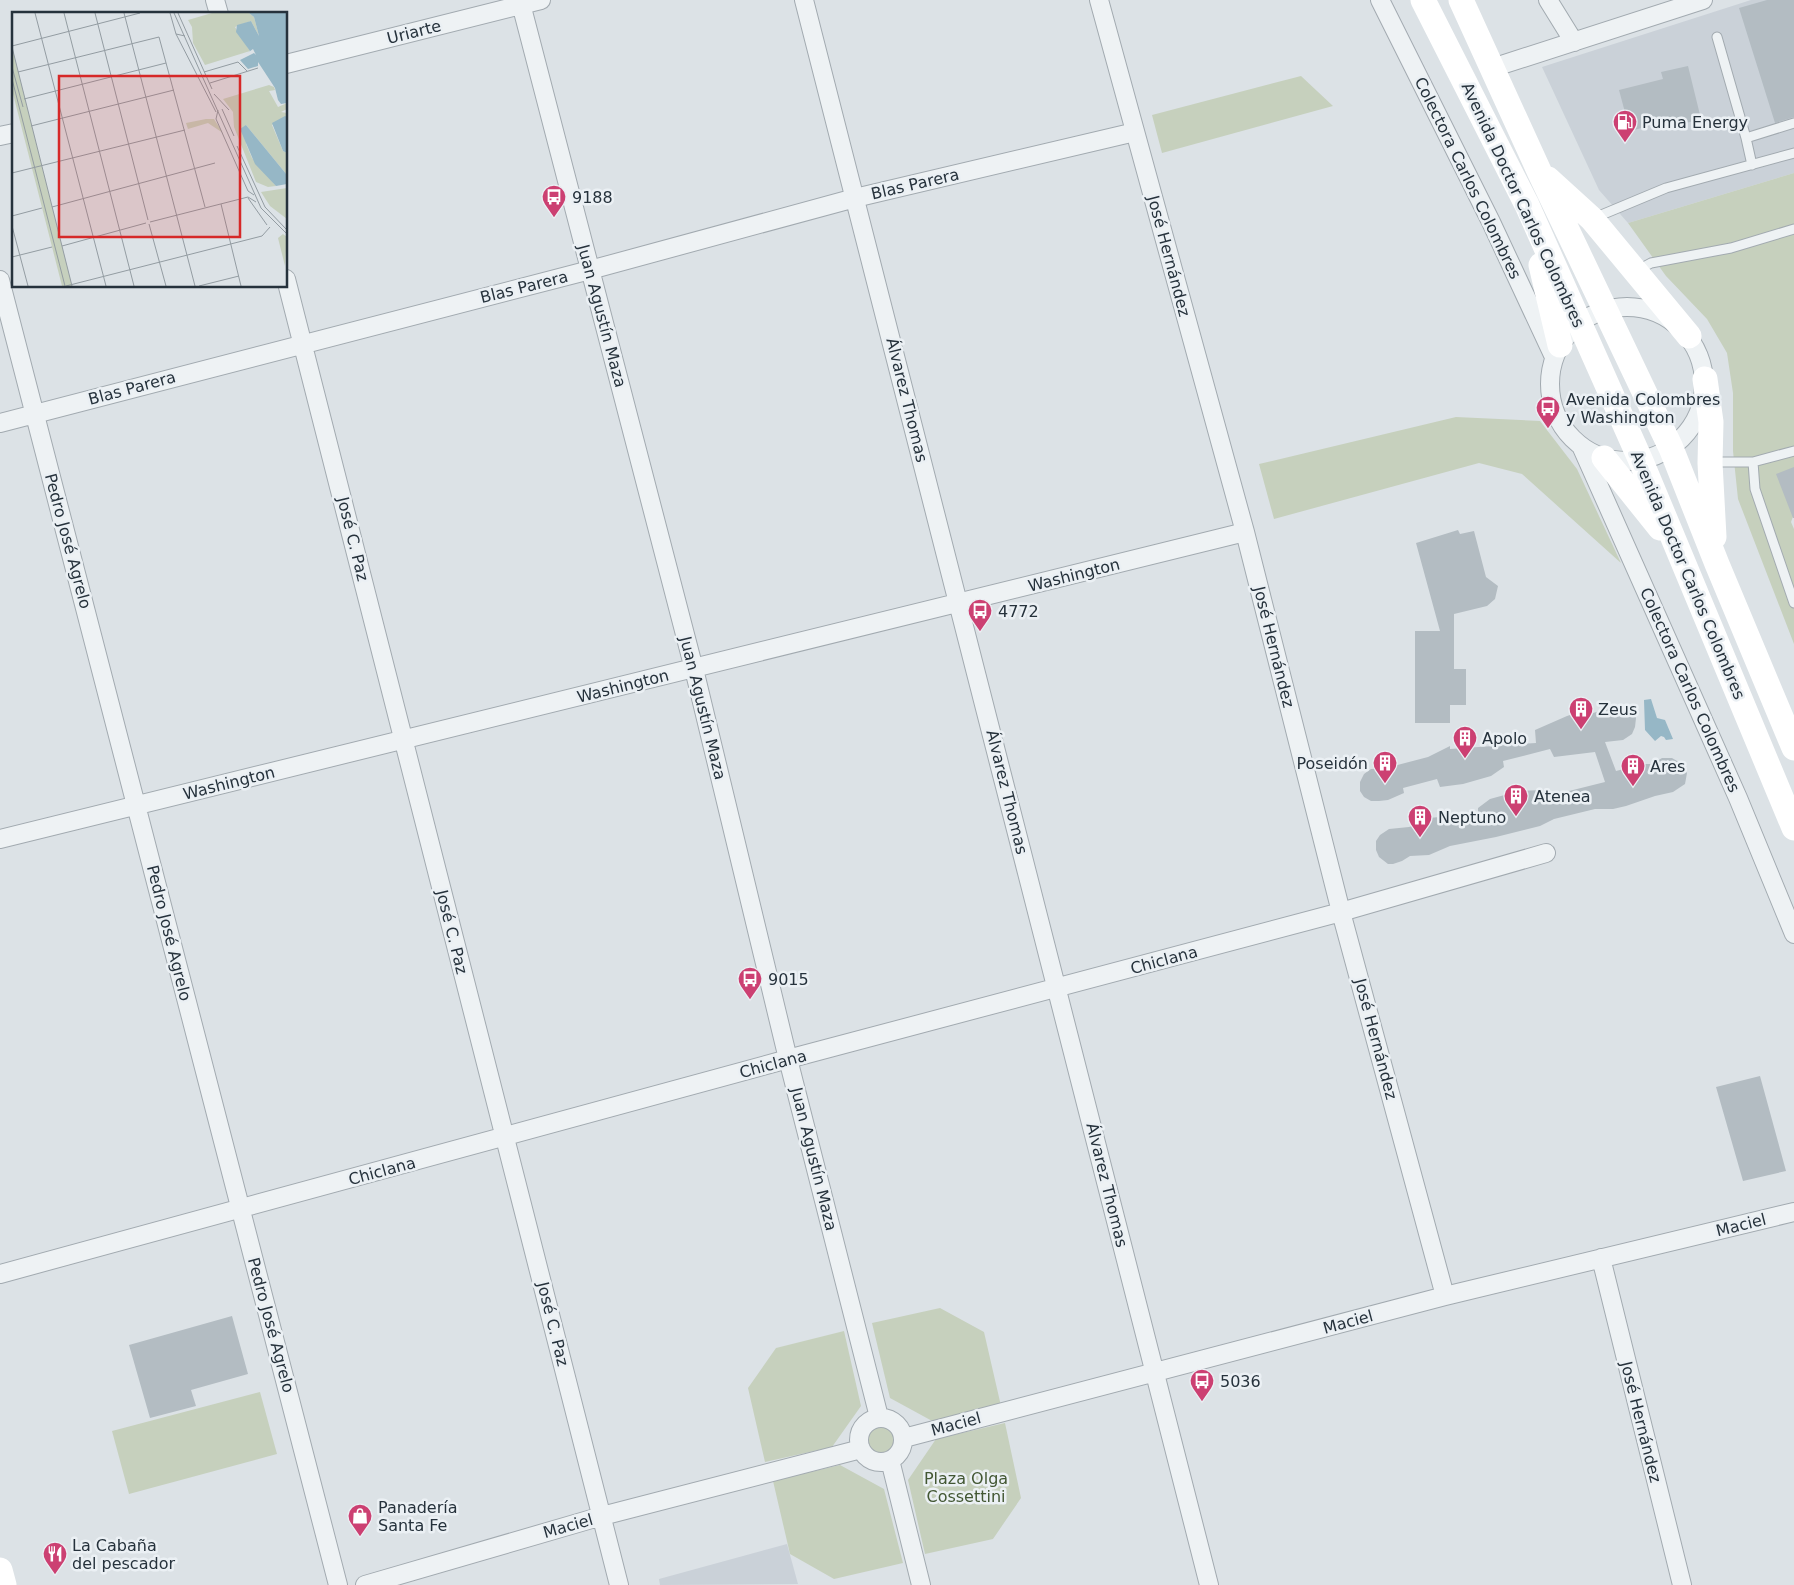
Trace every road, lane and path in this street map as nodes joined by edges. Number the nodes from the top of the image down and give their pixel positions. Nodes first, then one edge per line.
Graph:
1 (542, 0) edge
2 (804, 0) edge
3 (1099, 0) edge
4 (1380, 0) edge
5 (1423, 0) edge
6 (1461, 0) edge
7 (1548, 0) edge
8 (1703, 0) edge
9 (521, 2) edge
10 (1717, 37) dead end
11 (1574, 42) junction
12 (288, 63) edge
13 (1492, 68) junction
14 (1794, 123) edge
15 (1135, 132) junction
16 (1746, 138) junction
17 (1794, 153) edge
18 (1752, 165) junction
19 (1539, 171) junction
20 (855, 198) junction
21 (1527, 204) junction
22 (1592, 219) junction
23 (1794, 229) edge
24 (590, 270) junction
25 (1635, 271) junction
26 (0, 280) edge
27 (288, 287) edge
28 (1605, 310) junction
29 (1579, 323) junction
30 (1689, 336) junction
31 (303, 343) junction
32 (1557, 351) junction
33 (1705, 379) junction
34 (34, 414) junction
35 (0, 422) edge
36 (1671, 448) junction
37 (1794, 450) edge
38 (1593, 453) junction
39 (1641, 460) junction
40 (1753, 462) junction
41 (1710, 463) junction
42 (1245, 532) junction
43 (1679, 552) junction
44 (1717, 564) junction
45 (1794, 603) edge
46 (959, 604) junction
47 (694, 669) junction
48 (404, 740) junction
49 (1794, 748) edge
50 (137, 806) junction
51 (1794, 828) edge
52 (0, 839) edge
53 (1546, 853) dead end
54 (1341, 912) junction
55 (1794, 934) edge
56 (1057, 989) junction
57 (788, 1059) junction
58 (505, 1138) junction
59 (241, 1209) junction
60 (1794, 1212) edge
61 (1600, 1258) junction
62 (0, 1274) edge
63 (1445, 1296) junction
64 (1155, 1373) junction
65 (879, 1417) junction
66 (904, 1438) junction
67 (861, 1449) junction
68 (890, 1460) junction
69 (602, 1516) junction
70 (0, 1570) edge
71 (4, 1585) edge
72 (338, 1585) edge
73 (365, 1585) edge
74 (619, 1585) edge
75 (921, 1585) edge
76 (1209, 1585) edge
77 (1682, 1585) edge

1 - 9 street, Uriarte
2 - 20 street, Álvarez Thomas
3 - 15 street, José Hernández
4 - 32 street, Colectora Carlos Colombres
5 - 21 main road, Avenida Doctor Carlos Colombres
6 - 13 main road, Avenida Doctor Carlos Colombres
7 - 11 street
8 - 11 street
9 - 12 street, Uriarte
9 - 24 street, Juan Agustín Maza
10 - 16 lane
11 - 13 street
13 - 19 main road, Avenida Doctor Carlos Colombres
14 - 16 lane
15 - 20 street, Blas Parera
15 - 42 street, José Hernández
16 - 18 lane
17 - 18 lane
18 - 22 lane
19 - 22 main road
19 - 28 main road, Avenida Doctor Carlos Colombres
20 - 24 street, Blas Parera
20 - 46 street, Álvarez Thomas
21 - 29 main road, Avenida Doctor Carlos Colombres
21 - 32 main road
22 - 25 main road
23 - 25 lane
24 - 31 street, Blas Parera
24 - 47 street, Juan Agustín Maza
25 - 30 main road
26 - 34 street, Pedro José Agrelo
27 - 31 street, José C. Paz
28 - 29 street
28 - 30 street
28 - 36 main road, Avenida Doctor Carlos Colombres
29 - 32 street
29 - 39 main road, Avenida Doctor Carlos Colombres
30 - 33 street
31 - 34 street, Blas Parera
31 - 48 street, José C. Paz
32 - 38 street
33 - 36 street
33 - 41 main road
34 - 35 street, Blas Parera
34 - 50 street, Pedro José Agrelo
36 - 39 street
36 - 44 main road, Avenida Doctor Carlos Colombres
37 - 40 lane
38 - 39 street
38 - 43 main road
38 - 55 street, Colectora Carlos Colombres
39 - 43 main road, Avenida Doctor Carlos Colombres
40 - 41 lane
40 - 45 lane
41 - 44 main road
42 - 46 street, Washington
42 - 54 street, José Hernández
43 - 51 main road, Avenida Doctor Carlos Colombres
44 - 49 main road, Avenida Doctor Carlos Colombres
46 - 47 street, Washington
46 - 56 street, Álvarez Thomas
47 - 48 street, Washington
47 - 57 street, Juan Agustín Maza
48 - 50 street, Washington
48 - 58 street, José C. Paz
50 - 52 street, Washington
50 - 59 street, Pedro José Agrelo
53 - 54 street, Chiclana
54 - 56 street, Chiclana
54 - 63 street, José Hernández
56 - 57 street, Chiclana
56 - 64 street, Álvarez Thomas
57 - 58 street, Chiclana
57 - 65 street, Juan Agustín Maza
58 - 59 street, Chiclana
58 - 69 street, José C. Paz
59 - 62 street, Chiclana
59 - 72 street, Pedro José Agrelo
60 - 61 street, Maciel
61 - 63 street, Maciel
61 - 77 street, José Hernández
63 - 64 street, Maciel
64 - 66 street, Maciel
64 - 76 street, Álvarez Thomas
65 - 66 street
65 - 67 street
66 - 68 street
67 - 68 street
67 - 69 street, Maciel
68 - 75 street
69 - 73 street, Maciel
69 - 74 street, José C. Paz
70 - 71 main road

